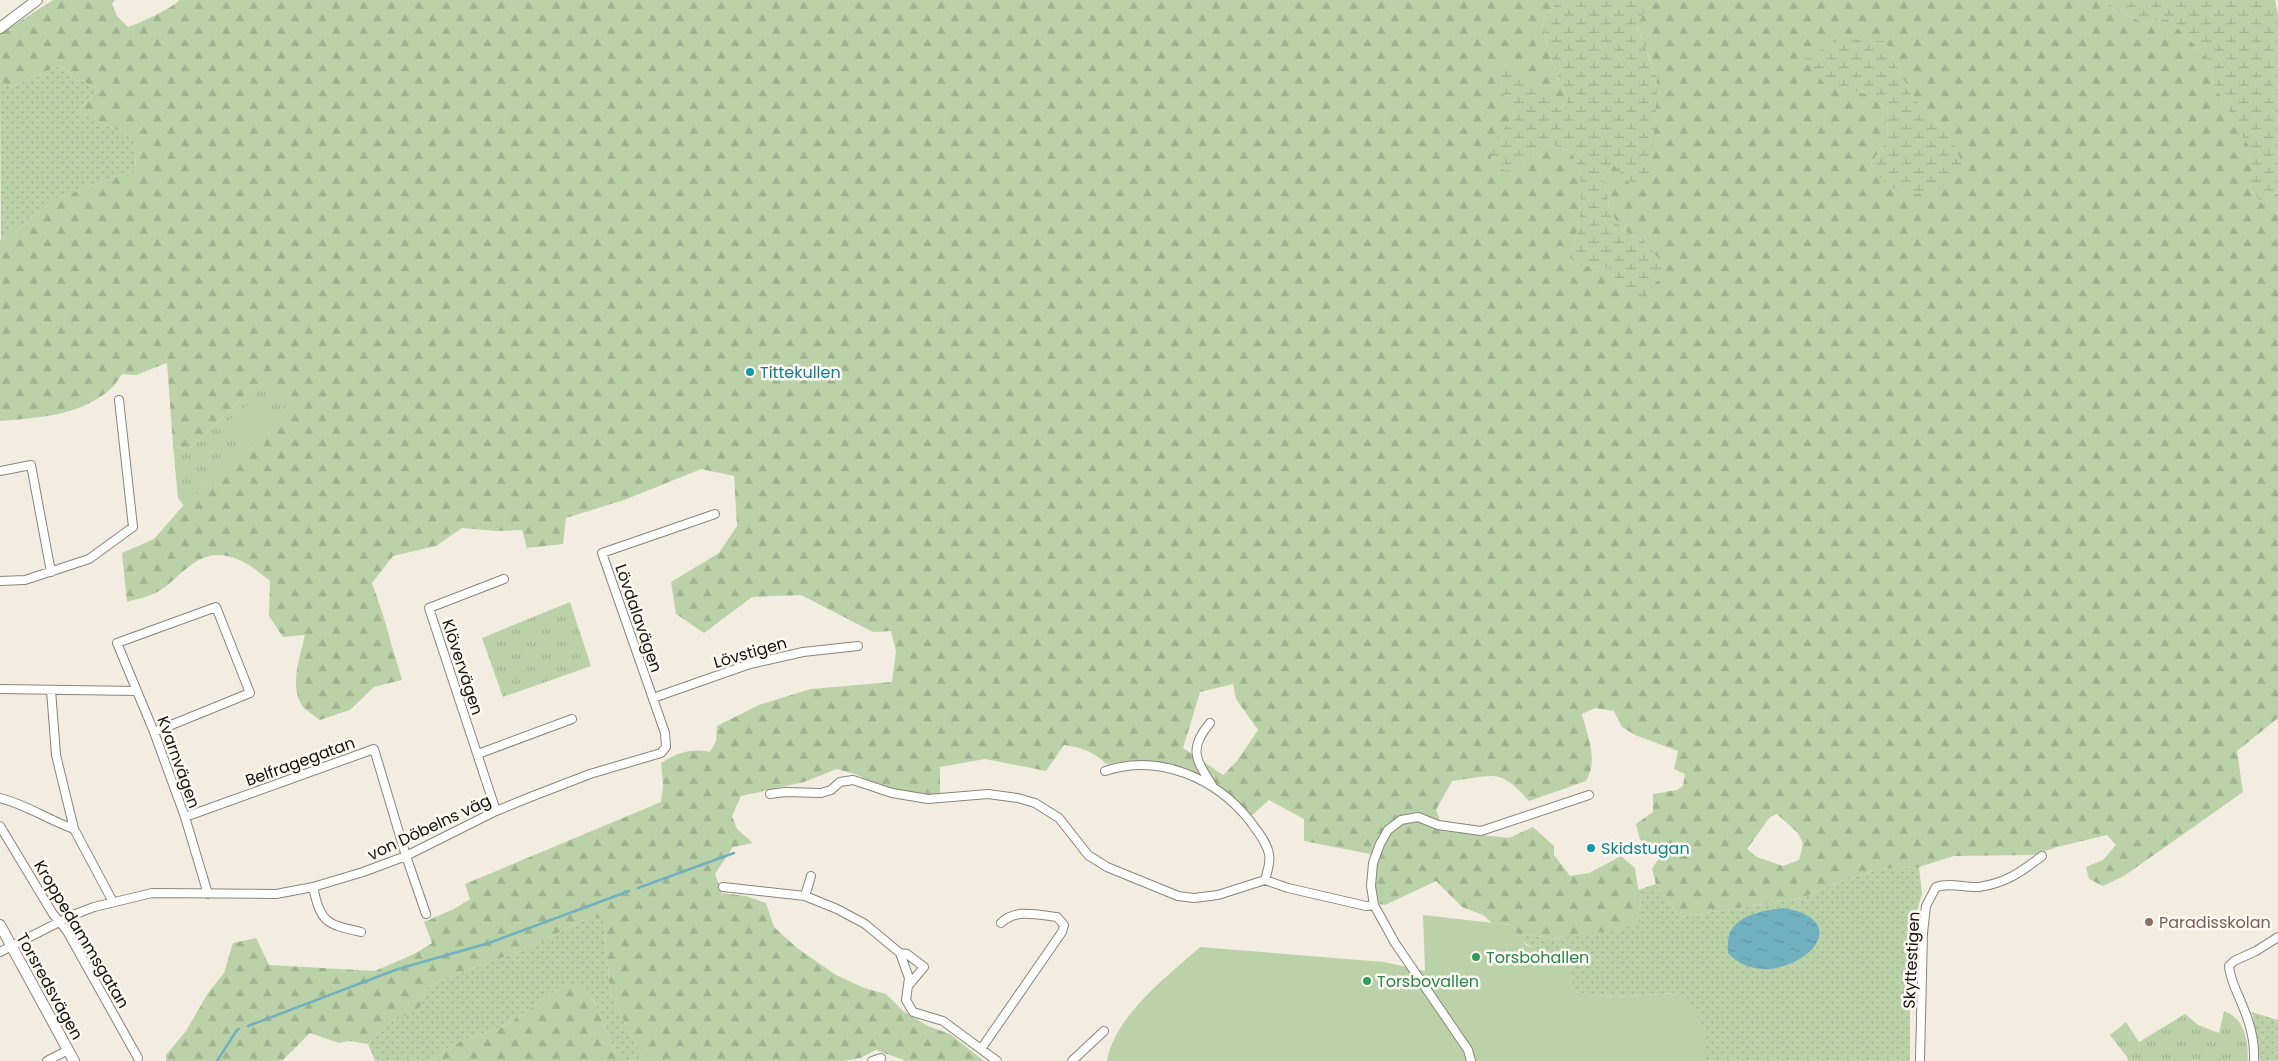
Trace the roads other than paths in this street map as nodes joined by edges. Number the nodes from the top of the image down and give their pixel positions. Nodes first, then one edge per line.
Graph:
1 (37, 0) edge
2 (0, 28) edge
3 (119, 400) dead end
4 (0, 471) edge
5 (715, 514) dead end
6 (51, 572) junction
7 (504, 579) dead end
8 (0, 581) edge
9 (858, 646) dead end
10 (0, 689) edge
11 (51, 690) junction
12 (137, 691) junction
13 (653, 698) junction
14 (572, 720) dead end
15 (1210, 723) dead end
16 (154, 732) junction
17 (664, 750) joint
18 (478, 754) junction
19 (1105, 770) dead end
20 (1214, 787) junction
21 (770, 794) dead end
22 (1589, 795) dead end
23 (0, 798) edge
24 (496, 811) junction
25 (185, 817) junction
26 (0, 826) edge
27 (74, 829) junction
28 (406, 856) junction
29 (2042, 856) dead end
30 (811, 876) dead end
31 (1265, 880) junction
32 (312, 887) junction
33 (723, 887) dead end
34 (208, 894) junction
35 (805, 896) junction
36 (113, 902) junction
37 (1374, 905) junction
38 (426, 914) dead end
39 (59, 922) junction
40 (1001, 923) dead end
41 (0, 925) edge
42 (362, 932) dead end
43 (2278, 937) edge
44 (11, 946) junction
45 (0, 952) edge
46 (900, 954) junction
47 (908, 986) junction
48 (1104, 1031) dead end
49 (981, 1049) junction
50 (68, 1050) junction
51 (138, 1058) dead end
52 (881, 1058) dead end
53 (47, 1061) edge
54 (74, 1061) edge
55 (872, 1061) edge
56 (997, 1061) edge
57 (1072, 1061) edge
58 (1471, 1061) edge
59 (1920, 1061) edge
60 (2254, 1061) edge

1 - 2 street
3 - 6 street
4 - 6 street
5 - 13 street, Lövdalavägen
6 - 8 street
7 - 18 street, Klövervägen
9 - 13 street, Lövstigen
10 - 11 street
11 - 12 street
11 - 27 street
12 - 16 street, Kvarnvägen
12 - 16 street, Kvarnvägen
13 - 17 street, Lövdalavägen
14 - 18 street
15 - 20 street
16 - 25 street, Kvarnvägen
17 - 24 street, von Döbelns väg
18 - 24 street, Klövervägen
19 - 20 street
20 - 31 street
21 - 31 street
22 - 37 street
23 - 27 street
24 - 28 street, von Döbelns väg
25 - 28 street, Belfragegatan
25 - 34 street, Kvarnvägen
26 - 39 street, Kroppedammsgatan
27 - 36 street
28 - 32 street, von Döbelns väg
28 - 38 street, Belfragegatan
29 - 59 street, Skyttestigen
30 - 35 street
31 - 37 street
32 - 34 street, von Döbelns väg
32 - 42 street
33 - 35 street
34 - 36 street, von Döbelns väg
35 - 46 street
36 - 39 street, von Döbelns väg
37 - 58 street
39 - 44 street, von Döbelns väg
39 - 51 street, Kroppedammsgatan
40 - 49 street
41 - 44 street, Torsredsvägen
43 - 60 street
44 - 45 street, von Döbelns väg
44 - 50 street, Torsredsvägen
46 - 47 street
46 - 47 street
47 - 49 street
48 - 57 street
49 - 56 street
50 - 53 street
50 - 54 street, Torsredsvägen
52 - 55 street

